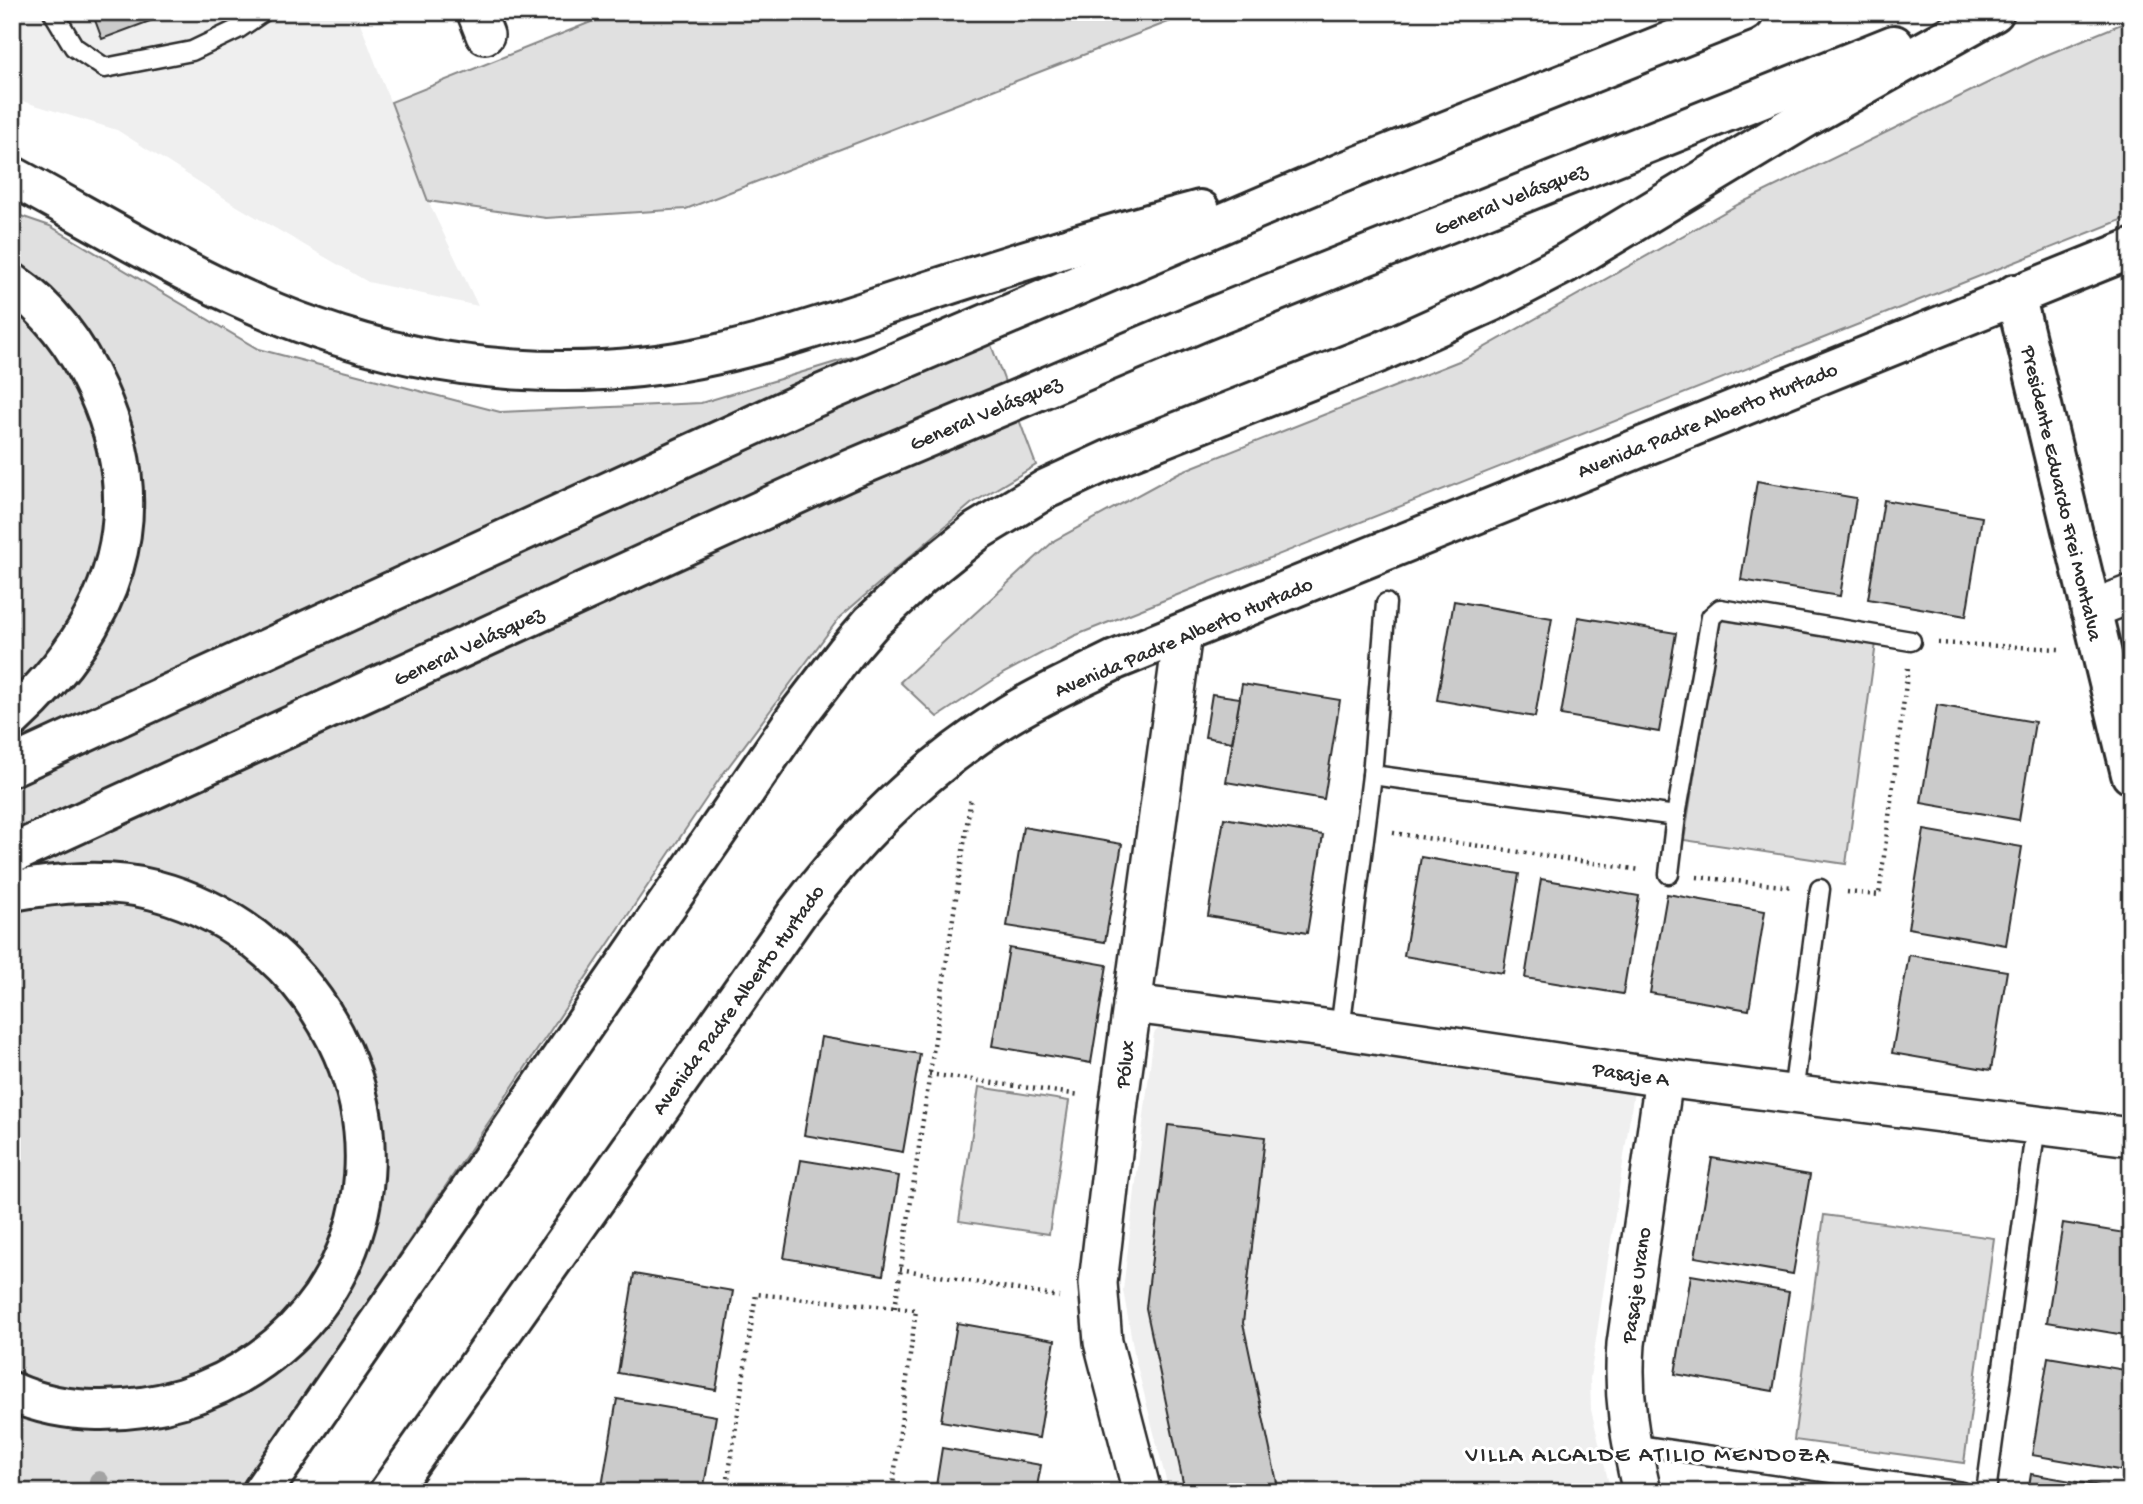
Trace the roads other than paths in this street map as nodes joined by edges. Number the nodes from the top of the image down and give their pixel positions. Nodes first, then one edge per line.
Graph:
1 (53, 12) edge
2 (263, 12) edge
3 (1744, 12) edge
4 (1976, 12) edge
5 (1994, 12) edge
6 (1341, 173) junction
7 (12, 176) edge
8 (2131, 248) edge
9 (12, 283) edge
10 (2015, 294) junction
11 (2131, 594) edge
12 (1386, 603) dead end
13 (2090, 610) junction
14 (1183, 633) junction
15 (1911, 641) road end
16 (12, 718) edge
17 (12, 766) edge
18 (2131, 774) edge
19 (1372, 775) junction
20 (1676, 816) junction
21 (12, 854) edge
22 (1670, 874) road end
23 (1820, 889) road end
24 (12, 891) edge
25 (1132, 1004) junction
26 (1340, 1030) junction
27 (1664, 1078) junction
28 (1793, 1094) junction
29 (2036, 1125) junction
30 (2131, 1137) edge
31 (12, 1392) edge
32 (1630, 1444) junction
33 (262, 1492) edge
34 (389, 1492) edge
35 (1142, 1492) edge
36 (1642, 1492) edge
37 (1962, 1492) edge
38 (1986, 1492) edge

1 - 2 lane
3 - 6 main road
4 - 21 main road, General Velásquez
5 - 33 main road
6 - 7 main road
6 - 17 main road
8 - 10 main road, Avenida Padre Alberto Hurtado
9 - 16 main road
10 - 13 main road, Presidente Eduardo Frei Montalva
10 - 14 main road, Avenida Padre Alberto Hurtado
11 - 13 street
12 - 19 lane
13 - 18 main road, Presidente Eduardo Frei Montalva
14 - 25 street, Pólux
14 - 34 main road, Avenida Padre Alberto Hurtado
15 - 20 lane
19 - 20 lane
19 - 26 lane
20 - 22 lane
23 - 28 lane
24 - 31 main road
25 - 26 street, Pasaje A
25 - 35 street, Pólux
26 - 27 street, Pasaje A
27 - 28 street, Pasaje A
27 - 32 street, Pasaje Urano
28 - 29 street, Pasaje A
29 - 30 street, Pasaje A
29 - 38 lane
32 - 36 street, Pasaje Urano
32 - 37 lane

